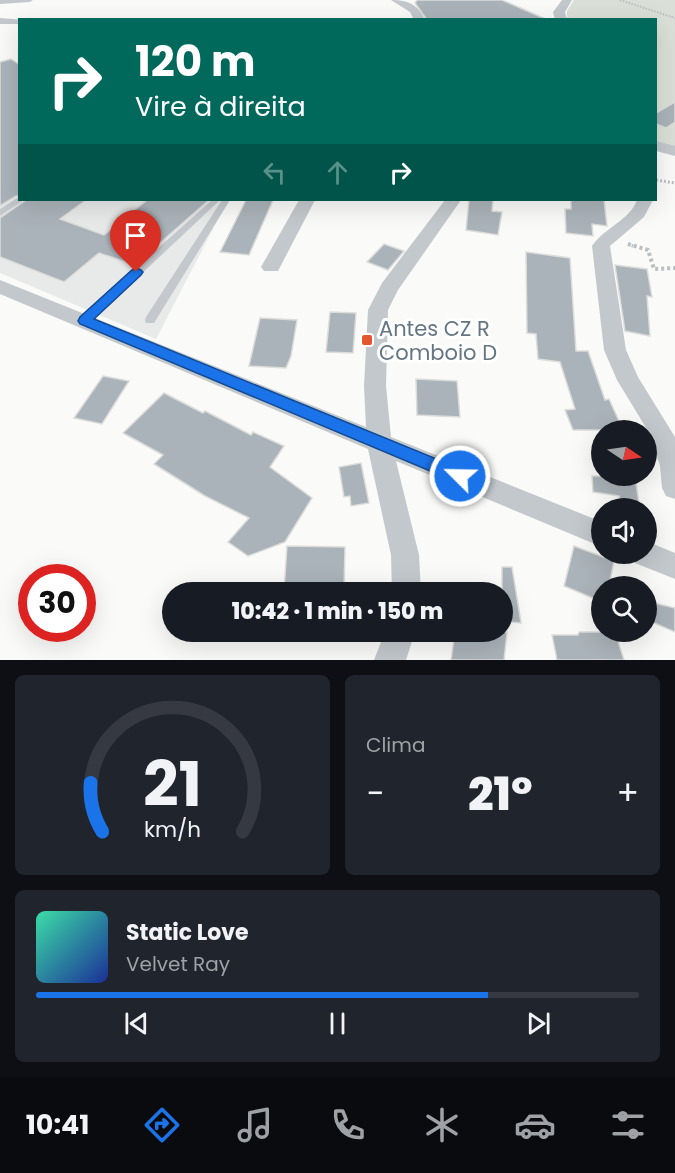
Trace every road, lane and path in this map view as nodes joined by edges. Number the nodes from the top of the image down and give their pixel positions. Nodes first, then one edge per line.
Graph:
1 (30, 0) edge
2 (396, 0) edge
3 (567, 0) edge
4 (620, 0) edge
5 (0, 2) edge
6 (418, 15) edge
7 (560, 18) edge
8 (675, 18) edge
9 (0, 21) edge
10 (18, 21) edge
11 (657, 146) edge
12 (675, 151) edge
13 (657, 180) edge
14 (675, 183) edge
15 (18, 201) edge
16 (215, 201) edge
17 (225, 201) edge
18 (306, 201) edge
19 (452, 201) edge
20 (645, 201) edge
21 (0, 213) edge
22 (648, 250) dead end
23 (271, 267) dead end
24 (675, 268) edge
25 (0, 286) edge
26 (150, 320) dead end
27 (84, 321) junction
28 (379, 443) junction
29 (675, 488) edge
30 (591, 531) edge
31 (657, 559) edge
32 (675, 566) edge
33 (406, 582) edge
34 (396, 642) edge
35 (390, 660) edge

1 - 5 lane
2 - 6 street
3 - 7 street
4 - 8 path
9 - 10 street
11 - 12 street
13 - 14 path
15 - 21 lane
16 - 27 lane
17 - 26 lane
18 - 23 street
19 - 28 street
20 - 29 street
22 - 24 path
25 - 27 street
27 - 28 street
28 - 30 street
28 - 33 street
31 - 32 street
34 - 35 street

